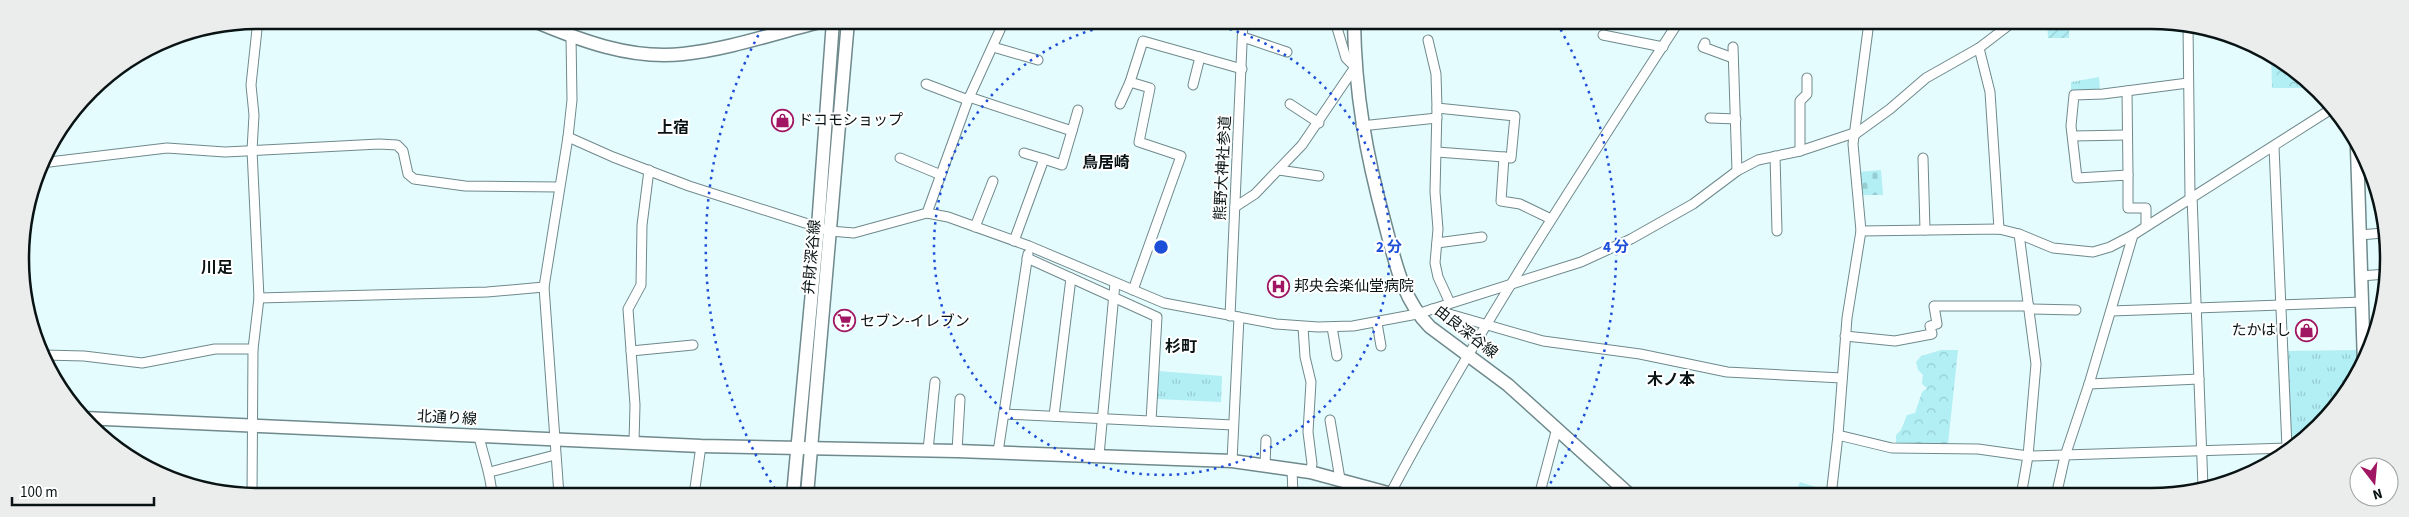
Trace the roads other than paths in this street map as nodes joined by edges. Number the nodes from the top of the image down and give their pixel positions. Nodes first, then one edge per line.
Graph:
1 (257, 29) edge
2 (563, 29) edge
3 (792, 29) edge
4 (833, 29) edge
5 (847, 29) edge
6 (1001, 29) edge
7 (1243, 29) edge
8 (1337, 29) edge
9 (1354, 29) edge
10 (1675, 29) edge
11 (1868, 29) edge
12 (2004, 29) edge
13 (2188, 32) edge
14 (1603, 35) dead end
15 (571, 36) junction
16 (1243, 37) junction
17 (1428, 40) dead end
18 (1704, 43) dead end
19 (993, 47) junction
20 (1663, 47) junction
21 (1733, 47) dead end
22 (1979, 48) junction
23 (1287, 52) dead end
24 (1200, 57) junction
25 (1734, 58) junction
26 (1038, 60) dead end
27 (1355, 67) junction
28 (1242, 69) junction
29 (1807, 78) dead end
30 (1130, 82) junction
31 (2188, 83) junction
32 (926, 84) dead end
33 (1192, 84) dead end
34 (2127, 91) junction
35 (969, 99) junction
36 (1120, 104) dead end
37 (1290, 104) dead end
38 (1078, 110) dead end
39 (2327, 112) edge
40 (1437, 113) junction
41 (1710, 118) dead end
42 (1736, 119) junction
43 (1319, 123) junction
44 (1361, 126) junction
45 (1072, 130) junction
46 (1854, 134) junction
47 (2127, 135) junction
48 (2073, 136) junction
49 (568, 137) junction
50 (2274, 147) junction
51 (252, 150) junction
52 (1800, 151) junction
53 (1437, 152) junction
54 (1024, 154) dead end
55 (1775, 156) junction
56 (900, 158) dead end
57 (1504, 158) junction
58 (1923, 158) dead end
59 (2357, 158) edge
60 (1044, 159) junction
61 (50, 162) edge
62 (649, 170) junction
63 (1279, 170) junction
64 (1737, 170) junction
65 (941, 175) junction
66 (2128, 175) junction
67 (1318, 176) dead end
68 (993, 181) dead end
69 (559, 187) junction
70 (2191, 197) junction
71 (1235, 207) junction
72 (927, 213) junction
73 (1551, 219) junction
74 (2146, 226) junction
75 (975, 227) junction
76 (824, 229) junction
77 (2000, 229) junction
78 (1925, 230) junction
79 (1777, 231) dead end
80 (1861, 231) junction
81 (2379, 233) edge
82 (2019, 234) junction
83 (2133, 235) junction
84 (2360, 235) junction
85 (1482, 237) dead end
86 (1014, 241) junction
87 (1437, 243) junction
88 (1029, 246) junction
89 (1027, 258) junction
90 (2380, 274) edge
91 (2361, 276) junction
92 (1071, 278) junction
93 (1115, 283) junction
94 (1512, 283) junction
95 (544, 287) junction
96 (1133, 290) junction
97 (1114, 297) junction
98 (259, 298) junction
99 (2362, 302) junction
100 (1450, 303) junction
101 (2281, 305) junction
102 (1432, 308) junction
103 (2029, 308) junction
104 (2196, 308) junction
105 (2076, 310) dead end
106 (2111, 311) junction
107 (1417, 314) junction
108 (1235, 316) junction
109 (1376, 323) junction
110 (1487, 325) junction
111 (1303, 327) junction
112 (1332, 327) junction
113 (1845, 336) junction
114 (693, 345) dead end
115 (2363, 345) edge
116 (1381, 346) dead end
117 (253, 349) junction
118 (631, 351) junction
119 (1468, 354) junction
120 (50, 355) edge
121 (1337, 356) dead end
122 (1842, 378) junction
123 (2199, 380) junction
124 (935, 382) dead end
125 (2089, 384) junction
126 (960, 399) dead end
127 (1004, 414) junction
128 (1054, 416) junction
129 (94, 418) edge
130 (1101, 420) junction
131 (1330, 420) dead end
132 (1151, 421) junction
133 (252, 425) junction
134 (1233, 425) junction
135 (1557, 428) junction
136 (1838, 435) junction
137 (479, 436) junction
138 (554, 438) junction
139 (1266, 440) dead end
140 (634, 442) junction
141 (2289, 442) edge
142 (701, 446) junction
143 (2280, 448) edge
144 (797, 449) junction
145 (810, 450) junction
146 (928, 450) junction
147 (957, 451) junction
148 (998, 452) junction
149 (2202, 452) junction
150 (555, 455) junction
151 (1100, 455) junction
152 (2028, 456) junction
153 (2065, 456) junction
154 (1232, 461) junction
155 (1265, 465) junction
156 (1292, 469) junction
157 (490, 472) junction
158 (1310, 472) junction
159 (1340, 479) junction
160 (2203, 482) edge
161 (252, 488) edge
162 (491, 488) edge
163 (559, 488) edge
164 (695, 488) edge
165 (794, 488) edge
166 (807, 488) edge
167 (1293, 488) edge
168 (1370, 488) edge
169 (1397, 488) edge
170 (1541, 488) edge
171 (1622, 488) edge
172 (1832, 488) edge
173 (2022, 488) edge
174 (2058, 488) edge

1 - 51 street
2 - 15 main road
3 - 15 main road
4 - 76 main road, 弁財深谷線
5 - 76 main road, 弁財深谷線
6 - 19 street
7 - 16 street, 熊野大神社参道
8 - 27 street
9 - 27 main road, 由良深谷線
10 - 20 street
11 - 46 street
12 - 22 street
13 - 31 street
14 - 20 street
15 - 49 street
16 - 23 street
16 - 28 street, 熊野大神社参道
17 - 40 street
18 - 25 street
19 - 26 street
19 - 35 street
20 - 73 street
21 - 25 street
22 - 46 street
22 - 77 street
24 - 28 street
24 - 30 street
24 - 33 street
25 - 42 street
27 - 43 street
27 - 44 main road, 由良深谷線
28 - 71 street, 熊野大神社参道
29 - 52 street
30 - 36 street
30 - 96 street
31 - 34 street
31 - 70 street
32 - 35 street
34 - 47 street
34 - 48 street
35 - 45 street
35 - 65 street
37 - 43 street
38 - 45 street
39 - 50 street
40 - 44 street
40 - 53 street
40 - 57 street
41 - 42 street
42 - 64 street
43 - 63 street
44 - 107 main road, 由良深谷線
45 - 60 street
46 - 52 street
46 - 80 street
47 - 48 street
47 - 66 street
48 - 66 street
49 - 62 street
49 - 69 street
50 - 70 street
50 - 101 street
51 - 61 street
51 - 69 street
51 - 98 street
52 - 55 street
53 - 57 street
53 - 87 street
54 - 60 street
55 - 64 street
55 - 79 street
56 - 65 street
57 - 73 street
58 - 78 street
59 - 84 main road
60 - 86 street
62 - 76 street
62 - 118 street
63 - 67 street
63 - 71 street
64 - 94 street
65 - 72 street
66 - 74 street
68 - 75 street
69 - 95 street
70 - 74 street
70 - 104 street
71 - 108 street, 熊野大神社参道
72 - 75 street
72 - 76 street
73 - 94 street
74 - 83 street
75 - 86 street
76 - 144 main road, 弁財深谷線
76 - 145 main road, 弁財深谷線
77 - 78 street
77 - 82 street
78 - 80 street
80 - 113 street
81 - 84 street
82 - 83 street
82 - 103 street
83 - 106 street
84 - 91 main road
85 - 87 street
86 - 88 street
87 - 100 street
88 - 89 street
88 - 93 street
89 - 92 street
89 - 127 street
90 - 91 street
91 - 99 main road
92 - 97 street
92 - 128 street
93 - 96 street
93 - 97 street
94 - 100 street
94 - 110 street
95 - 98 street
95 - 138 street
96 - 108 street
97 - 130 street
97 - 132 street
98 - 117 street
99 - 101 street
99 - 115 main road
100 - 102 street
101 - 104 street
101 - 141 street
102 - 107 street
102 - 110 street
103 - 105 street
103 - 113 street
103 - 152 street
104 - 106 street
104 - 123 street
106 - 125 street
107 - 109 street
107 - 119 main road, 由良深谷線
108 - 111 street
108 - 134 street, 熊野大神社参道
109 - 112 street
109 - 116 street
110 - 119 street
110 - 122 street
111 - 112 street
111 - 158 street
112 - 121 street
113 - 122 street
114 - 118 street
117 - 120 street
117 - 133 street
118 - 140 street
119 - 135 main road, 由良深谷線
119 - 169 street
122 - 136 street
123 - 125 street
123 - 149 street
124 - 146 street
125 - 153 street
126 - 147 street
127 - 128 street
127 - 148 street
128 - 130 street
129 - 133 main road, 北通り線
130 - 132 street
130 - 151 street
131 - 159 street
132 - 134 street
133 - 137 main road, 北通り線
133 - 161 street
134 - 154 street, 熊野大神社参道
135 - 170 street
135 - 171 main road, 由良深谷線
136 - 152 street
136 - 172 street
137 - 138 main road, 北通り線
137 - 157 street
138 - 140 main road, 北通り線
138 - 150 street
139 - 155 street
140 - 142 main road, 北通り線
142 - 144 main road, 北通り線
142 - 164 street
143 - 149 street
144 - 145 main road, 北通り線
144 - 165 main road, 弁財深谷線
145 - 146 main road, 北通り線
145 - 166 main road, 弁財深谷線
146 - 147 main road, 北通り線
147 - 148 main road, 北通り線
148 - 151 main road, 北通り線
149 - 153 street
149 - 160 street
150 - 157 street
150 - 163 street
151 - 154 main road, 北通り線
152 - 153 street
152 - 173 street
153 - 174 street
154 - 155 main road, 北通り線
155 - 156 main road, 北通り線
156 - 158 main road, 北通り線
156 - 167 street
157 - 162 street
158 - 159 main road, 北通り線
159 - 168 main road, 北通り線

